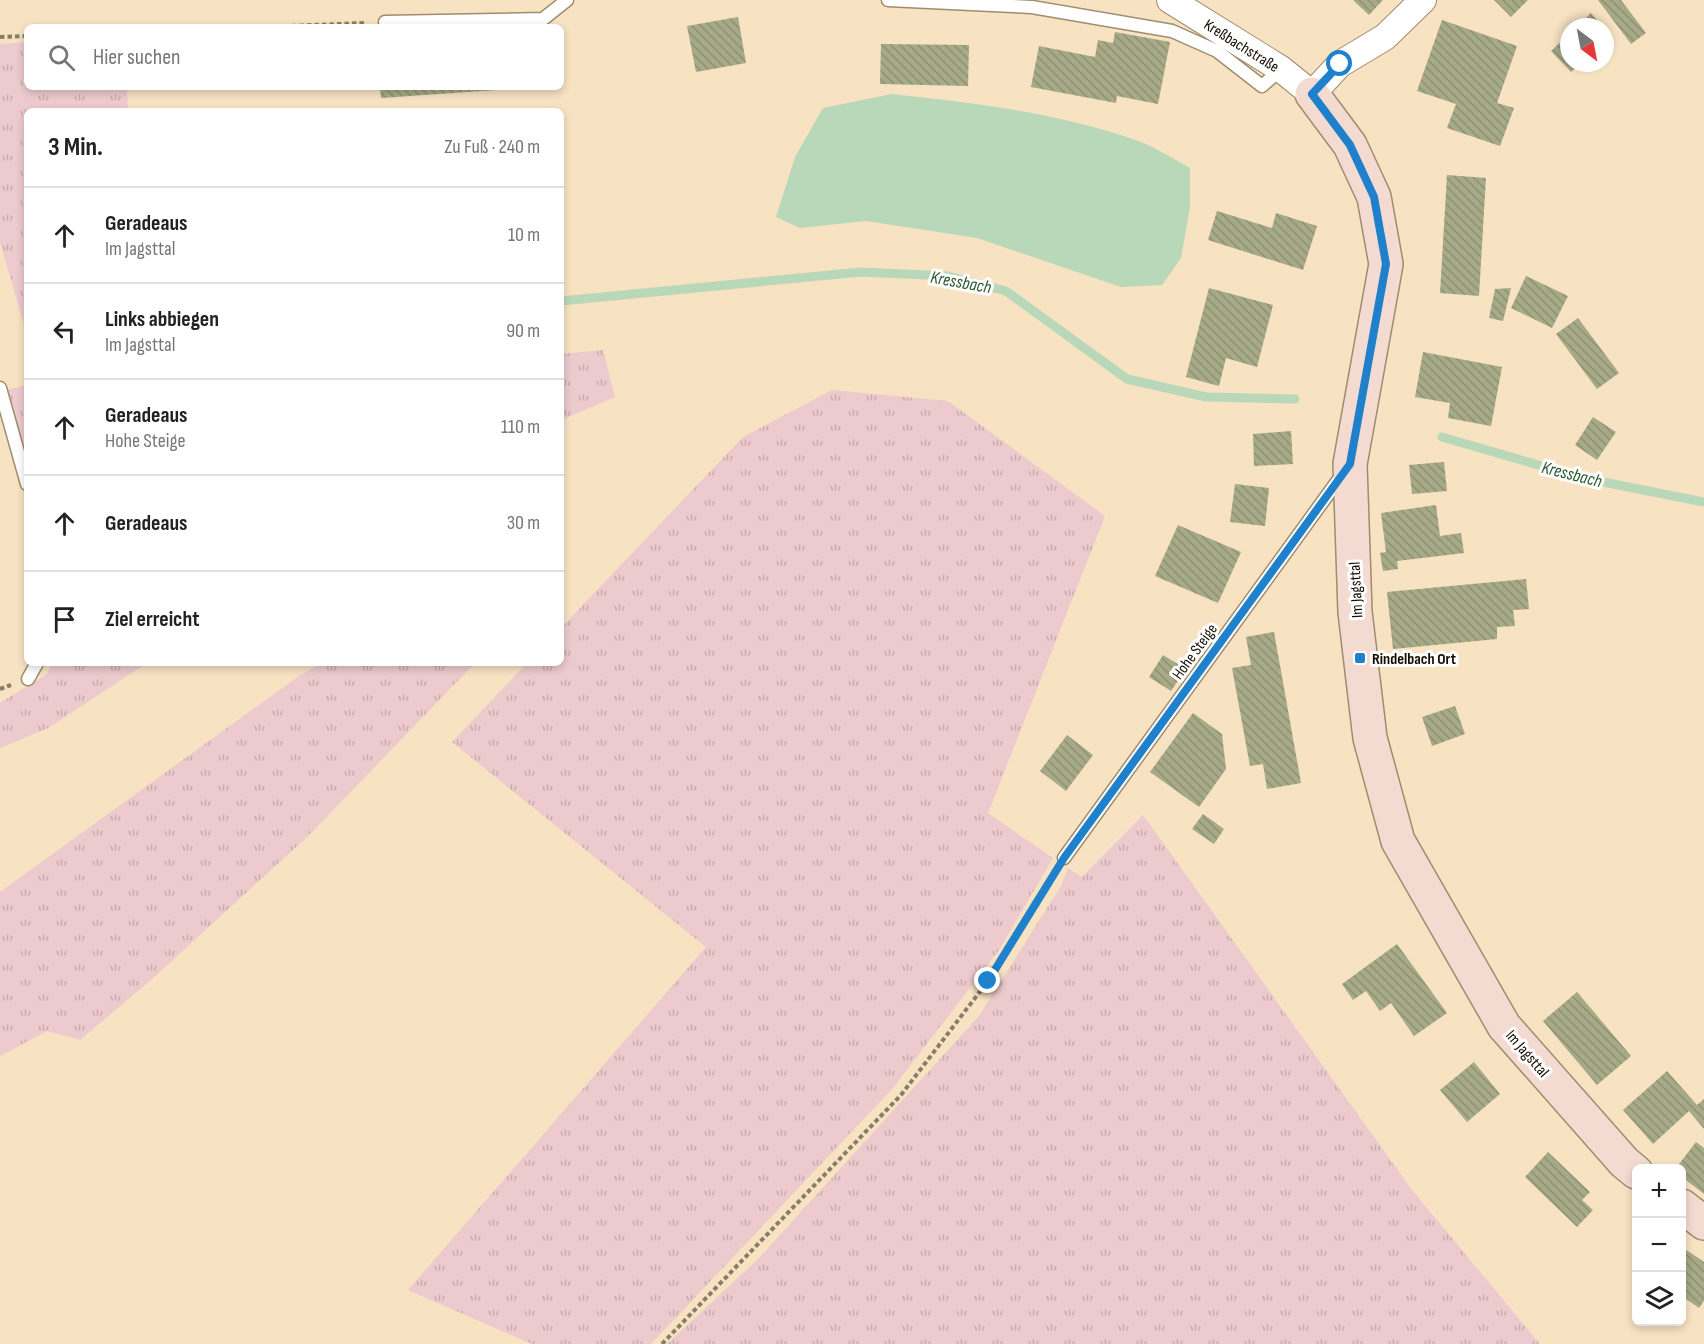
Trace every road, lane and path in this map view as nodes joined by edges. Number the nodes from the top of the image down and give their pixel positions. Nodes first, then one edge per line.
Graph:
1 (567, 0) edge
2 (888, 0) edge
3 (1170, 0) edge
4 (1423, 0) edge
5 (385, 22) joint
6 (336, 24) edge
7 (24, 36) edge
8 (0, 37) edge
9 (1281, 69) junction
10 (1312, 94) junction
11 (0, 388) edge
12 (1350, 464) junction
13 (24, 473) edge
14 (35, 666) edge
15 (28, 679) dead end
16 (1064, 858) joint
17 (1632, 1169) edge
18 (1686, 1209) edge
19 (1704, 1223) edge
20 (662, 1344) edge

1 - 5 lane
2 - 9 lane
3 - 9 street, Kreßbachstraße
4 - 10 street
5 - 6 path
7 - 8 path
9 - 10 street, Kreßbachstraße
10 - 12 street, Im Jagsttal
11 - 13 lane
12 - 16 lane, Hohe Steige
12 - 17 street, Im Jagsttal
14 - 15 lane
16 - 20 path
18 - 19 street

